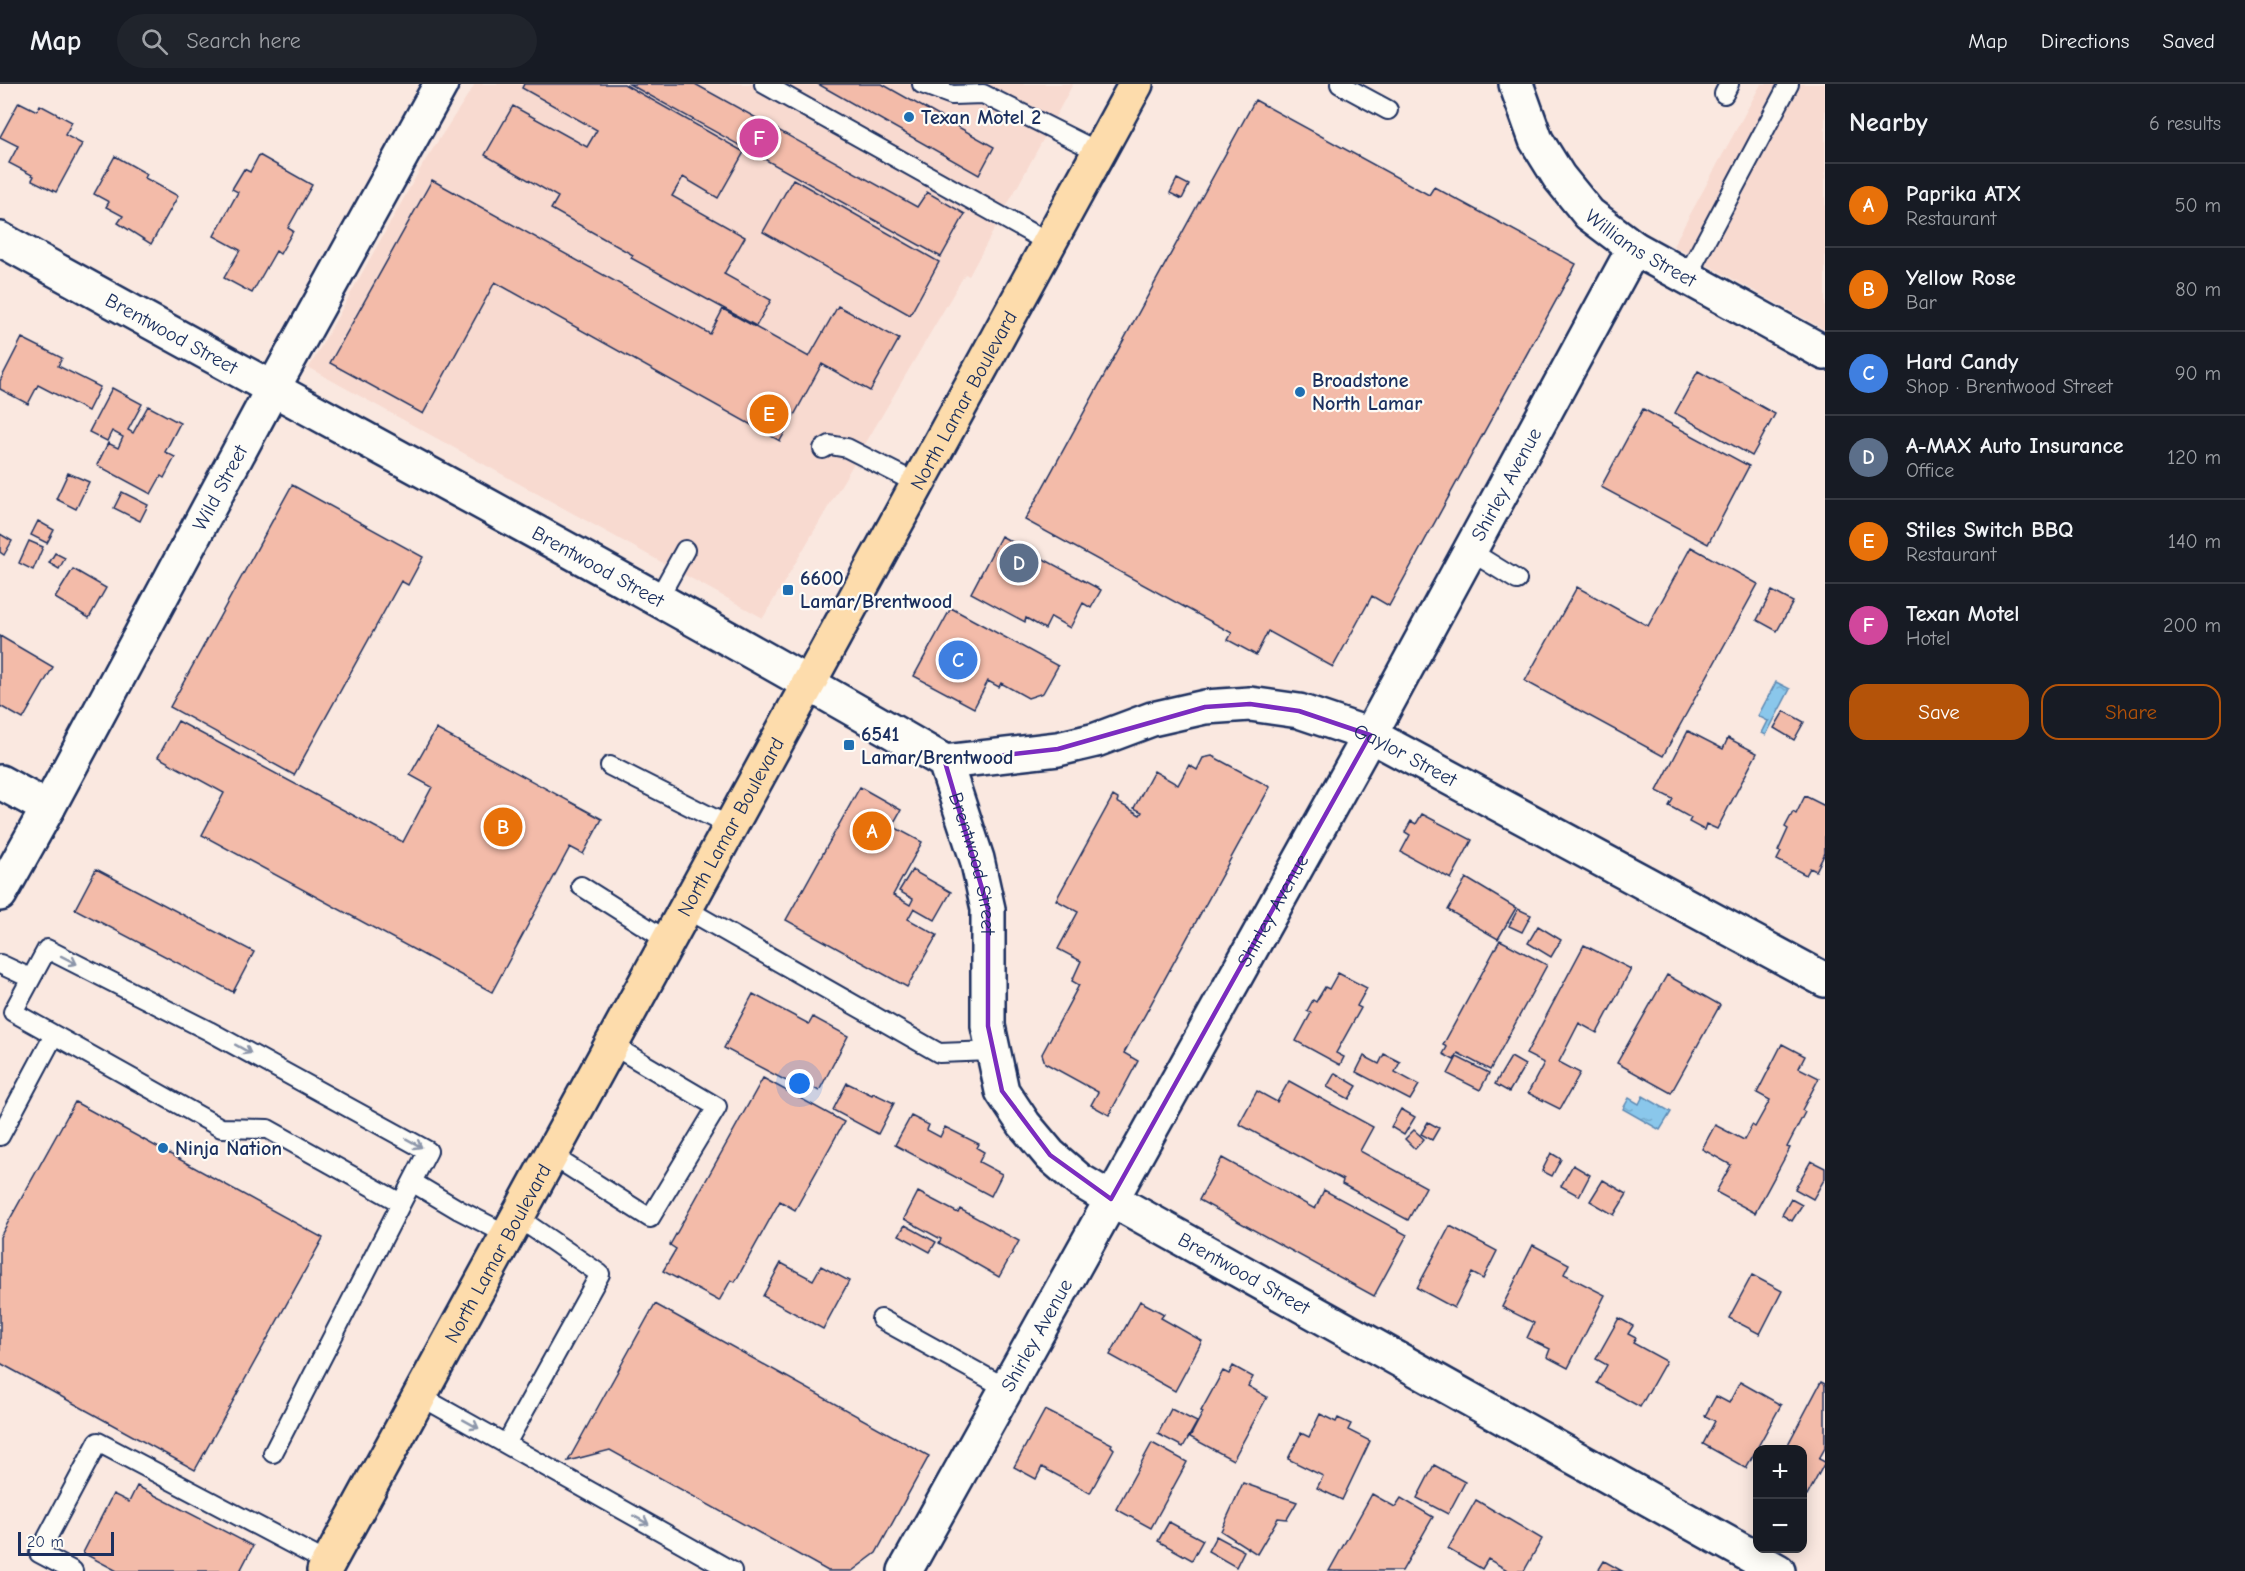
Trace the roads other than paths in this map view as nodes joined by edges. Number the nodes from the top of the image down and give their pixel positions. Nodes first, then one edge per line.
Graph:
1 (441, 84) edge
2 (764, 84) edge
3 (922, 84) edge
4 (1136, 84) edge
5 (1340, 84) edge
6 (1516, 84) edge
7 (1789, 84) edge
8 (1388, 110) dead end
9 (1099, 152) junction
10 (0, 239) edge
11 (1049, 243) junction
12 (1634, 248) junction
13 (1687, 276) junction
14 (1825, 353) edge
15 (272, 390) junction
16 (823, 449) dead end
17 (918, 484) junction
18 (685, 550) dead end
19 (1470, 551) junction
20 (1517, 580) dead end
21 (658, 599) junction
22 (809, 683) junction
23 (1370, 735) junction
24 (945, 762) junction
25 (610, 766) dead end
26 (0, 782) edge
27 (48, 808) junction
28 (731, 828) junction
29 (580, 886) dead end
30 (0, 894) edge
31 (686, 909) junction
32 (668, 940) junction
33 (0, 964) edge
34 (30, 978) junction
35 (1825, 980) edge
36 (54, 1035) junction
37 (612, 1045) junction
38 (992, 1052) junction
39 (0, 1136) edge
40 (551, 1155) junction
41 (412, 1182) junction
42 (1110, 1199) junction
43 (401, 1203) junction
44 (512, 1226) junction
45 (881, 1319) dead end
46 (1006, 1388) junction
47 (420, 1396) junction
48 (506, 1444) junction
49 (273, 1453) dead end
50 (326, 1567) edge
51 (73, 1571) edge
52 (732, 1571) edge
53 (905, 1571) edge
54 (1778, 1571) edge

1 - 15 street, Wild Street
2 - 11 lane
3 - 9 lane
4 - 9 main road, North Lamar Boulevard
5 - 8 lane
6 - 12 street, Williams Street
7 - 13 lane
9 - 11 main road, North Lamar Boulevard
10 - 15 street, Brentwood Street
11 - 17 main road, North Lamar Boulevard
12 - 13 street, Williams Street
12 - 19 street, Shirley Avenue
13 - 14 street, Williams Street
15 - 21 street, Brentwood Street
15 - 27 street, Wild Street
16 - 17 lane
17 - 22 main road, North Lamar Boulevard
18 - 21 lane
19 - 20 lane
19 - 23 street, Shirley Avenue
21 - 22 street, Brentwood Street
22 - 24 street, Brentwood Street
22 - 28 main road, North Lamar Boulevard
23 - 24 street, Gaylor Street
23 - 35 street, Gaylor Street
23 - 42 street, Shirley Avenue
24 - 38 street, Brentwood Street
25 - 28 lane
26 - 27 street
27 - 30 street, Wild Street
28 - 31 main road, North Lamar Boulevard
29 - 32 lane
31 - 32 main road, North Lamar Boulevard
31 - 38 lane
32 - 37 main road, North Lamar Boulevard
33 - 34 lane
34 - 36 lane
34 -> 41 lane
36 - 39 lane
36 - 43 lane
37 - 40 main road, North Lamar Boulevard
37 - 40 lane
38 - 42 street, Brentwood Street
40 - 44 main road, North Lamar Boulevard
41 - 43 lane
41 - 44 lane
42 - 46 street, Shirley Avenue
42 - 54 street, Brentwood Street
43 - 49 lane
44 - 47 main road, North Lamar Boulevard
44 - 48 lane
45 - 46 lane
46 - 53 street, Shirley Avenue
47 -> 48 lane
47 - 50 main road, North Lamar Boulevard
48 -> 52 lane
50 - 51 lane

